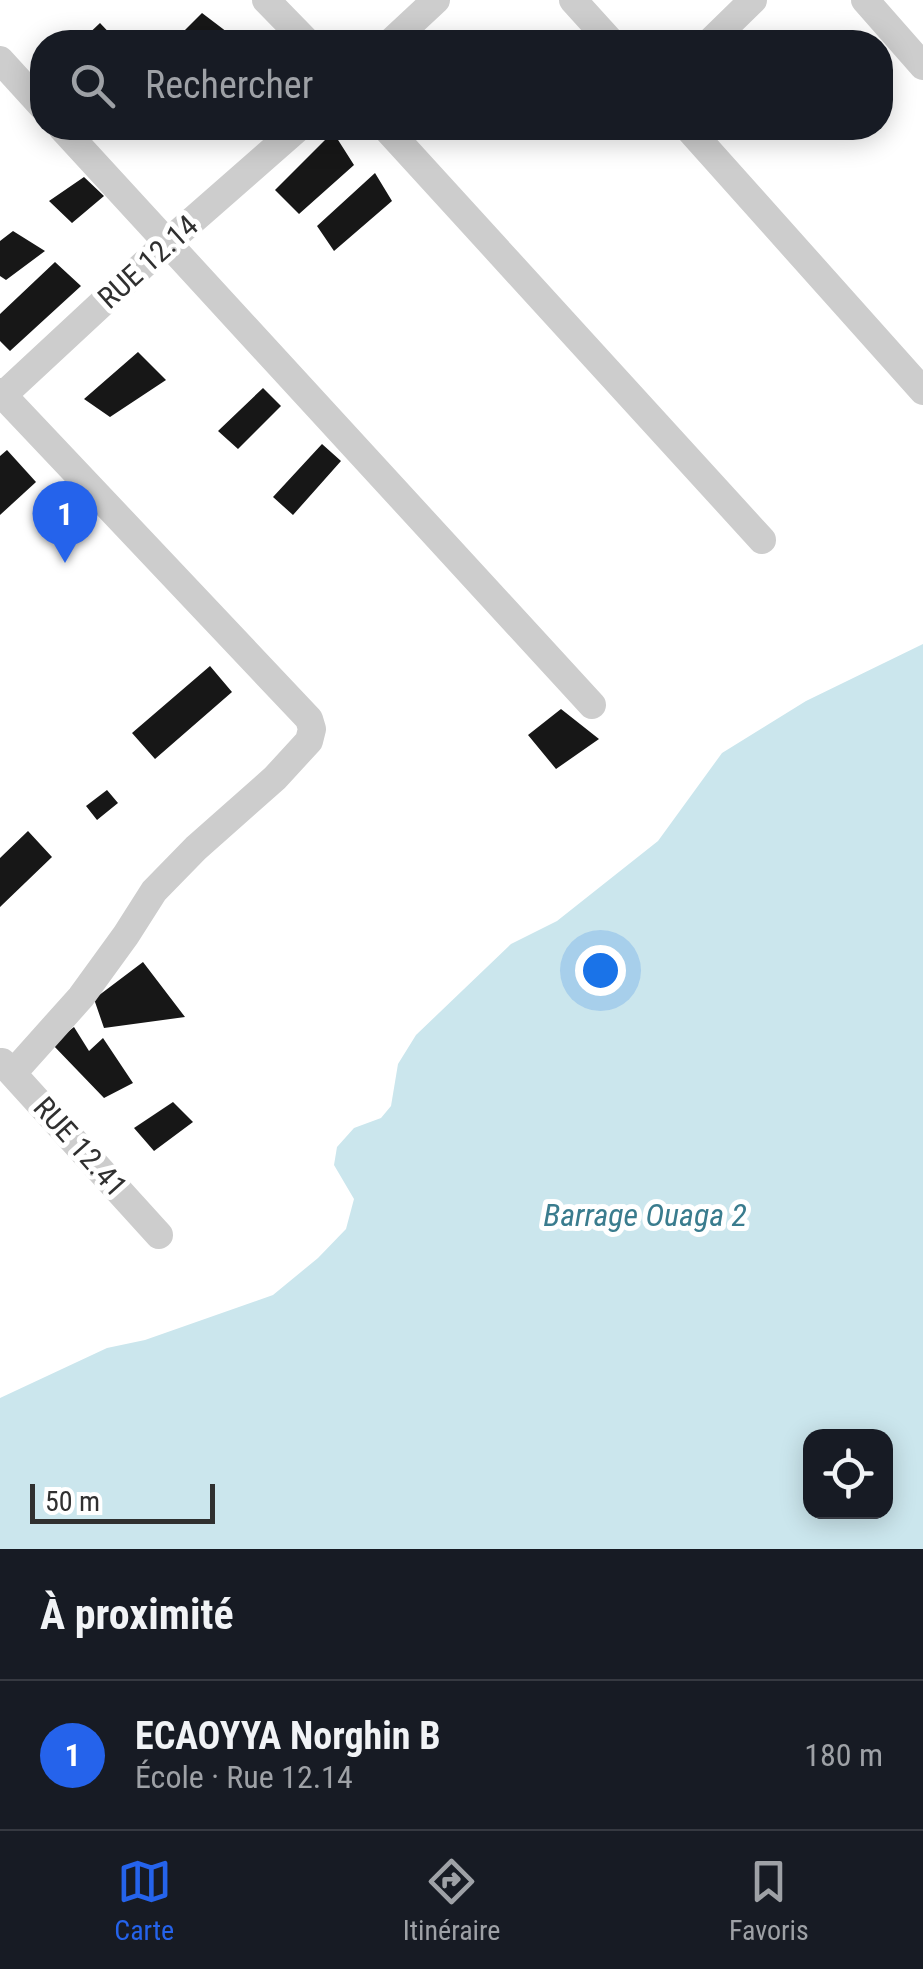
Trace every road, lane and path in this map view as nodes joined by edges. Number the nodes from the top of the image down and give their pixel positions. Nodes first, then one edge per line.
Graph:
1 (266, 0) edge
2 (436, 0) edge
3 (573, 0) edge
4 (753, 0) edge
5 (865, 0) edge
6 (295, 30) edge
7 (404, 30) edge
8 (601, 30) edge
9 (722, 30) edge
10 (891, 30) edge
11 (893, 32) edge
12 (0, 60) edge
13 (923, 66) edge
14 (30, 93) edge
15 (73, 140) edge
16 (284, 140) edge
17 (397, 140) edge
18 (699, 140) edge
19 (168, 242) junction
20 (923, 391) edge
21 (1, 395) edge
22 (762, 540) dead end
23 (592, 705) dead end
24 (6, 1066) edge
25 (160, 1234) dead end

1 - 6 street
2 - 7 street
3 - 8 street
4 - 9 street
5 - 10 street
11 - 13 street
12 - 14 street
15 - 19 street
16 - 19 street, RUE 12.14
17 - 22 street
18 - 20 street
19 - 21 street, RUE 12.14
19 - 23 street
21 - 24 street
24 - 25 street, RUE 12.41

